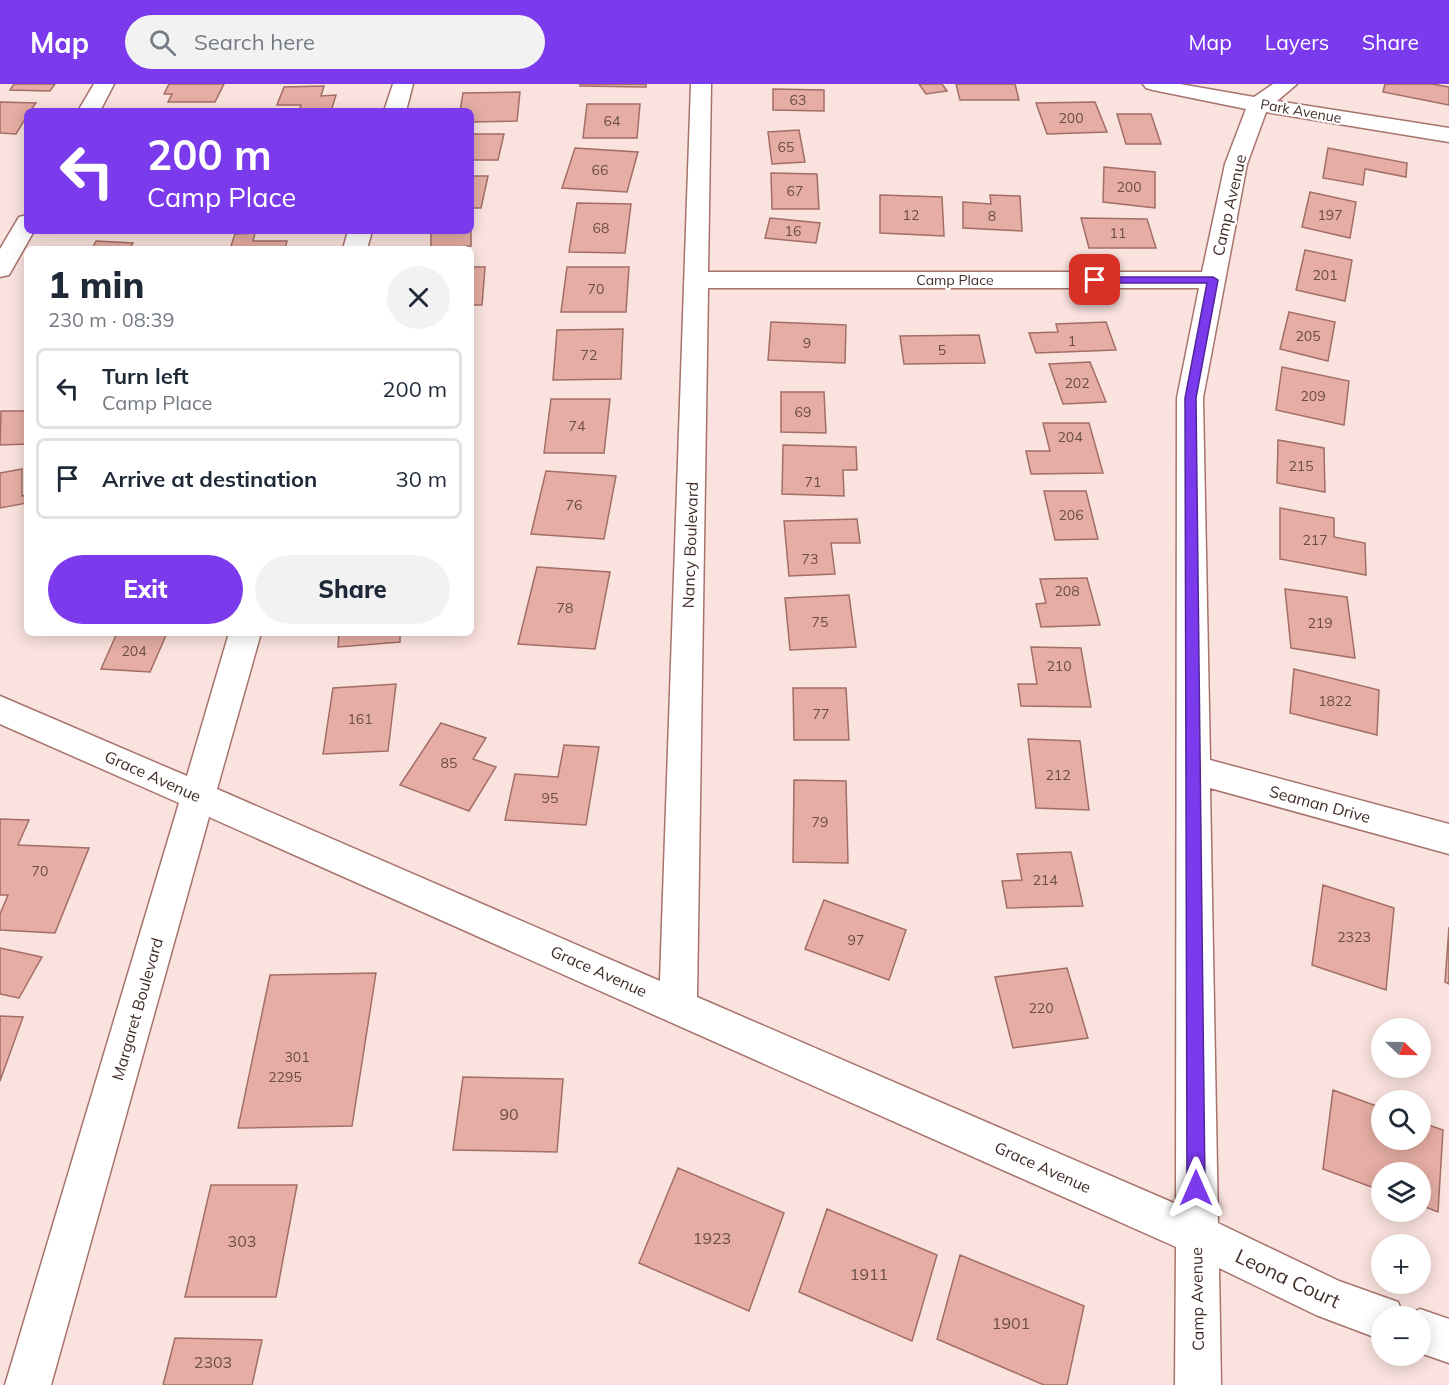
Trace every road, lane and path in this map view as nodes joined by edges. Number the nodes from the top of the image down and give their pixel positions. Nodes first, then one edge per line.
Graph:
1 (104, 84) edge
2 (403, 84) edge
3 (701, 84) edge
4 (1153, 84) edge
5 (1287, 84) edge
6 (1258, 104) junction
7 (90, 108) edge
8 (396, 108) edge
9 (1449, 135) edge
10 (24, 227) edge
11 (0, 270) edge
12 (697, 280) junction
13 (1213, 280) junction
14 (244, 636) edge
15 (0, 709) edge
16 (1192, 769) junction
17 (198, 796) junction
18 (1449, 839) edge
19 (678, 1005) junction
20 (1197, 1235) junction
21 (1371, 1314) edge
22 (1431, 1335) edge
23 (1449, 1341) edge
24 (28, 1385) edge
25 (1198, 1385) edge

1 - 7 street
2 - 8 street
3 - 12 street, Nancy Boulevard
4 - 6 street, Park Avenue
5 - 6 street
6 - 9 street, Park Avenue
6 - 13 street, Camp Avenue
10 - 11 street
12 - 13 street, Camp Place
12 - 19 street, Nancy Boulevard
13 - 16 street, Camp Avenue
14 - 17 street, Margaret Boulevard
15 - 17 street, Grace Avenue
16 - 18 street, Seaman Drive
16 - 20 street, Camp Avenue
17 - 19 street, Grace Avenue
17 - 24 street, Margaret Boulevard
19 - 20 street, Grace Avenue
20 - 21 street, Leona Court
20 - 25 street, Camp Avenue
22 - 23 street

